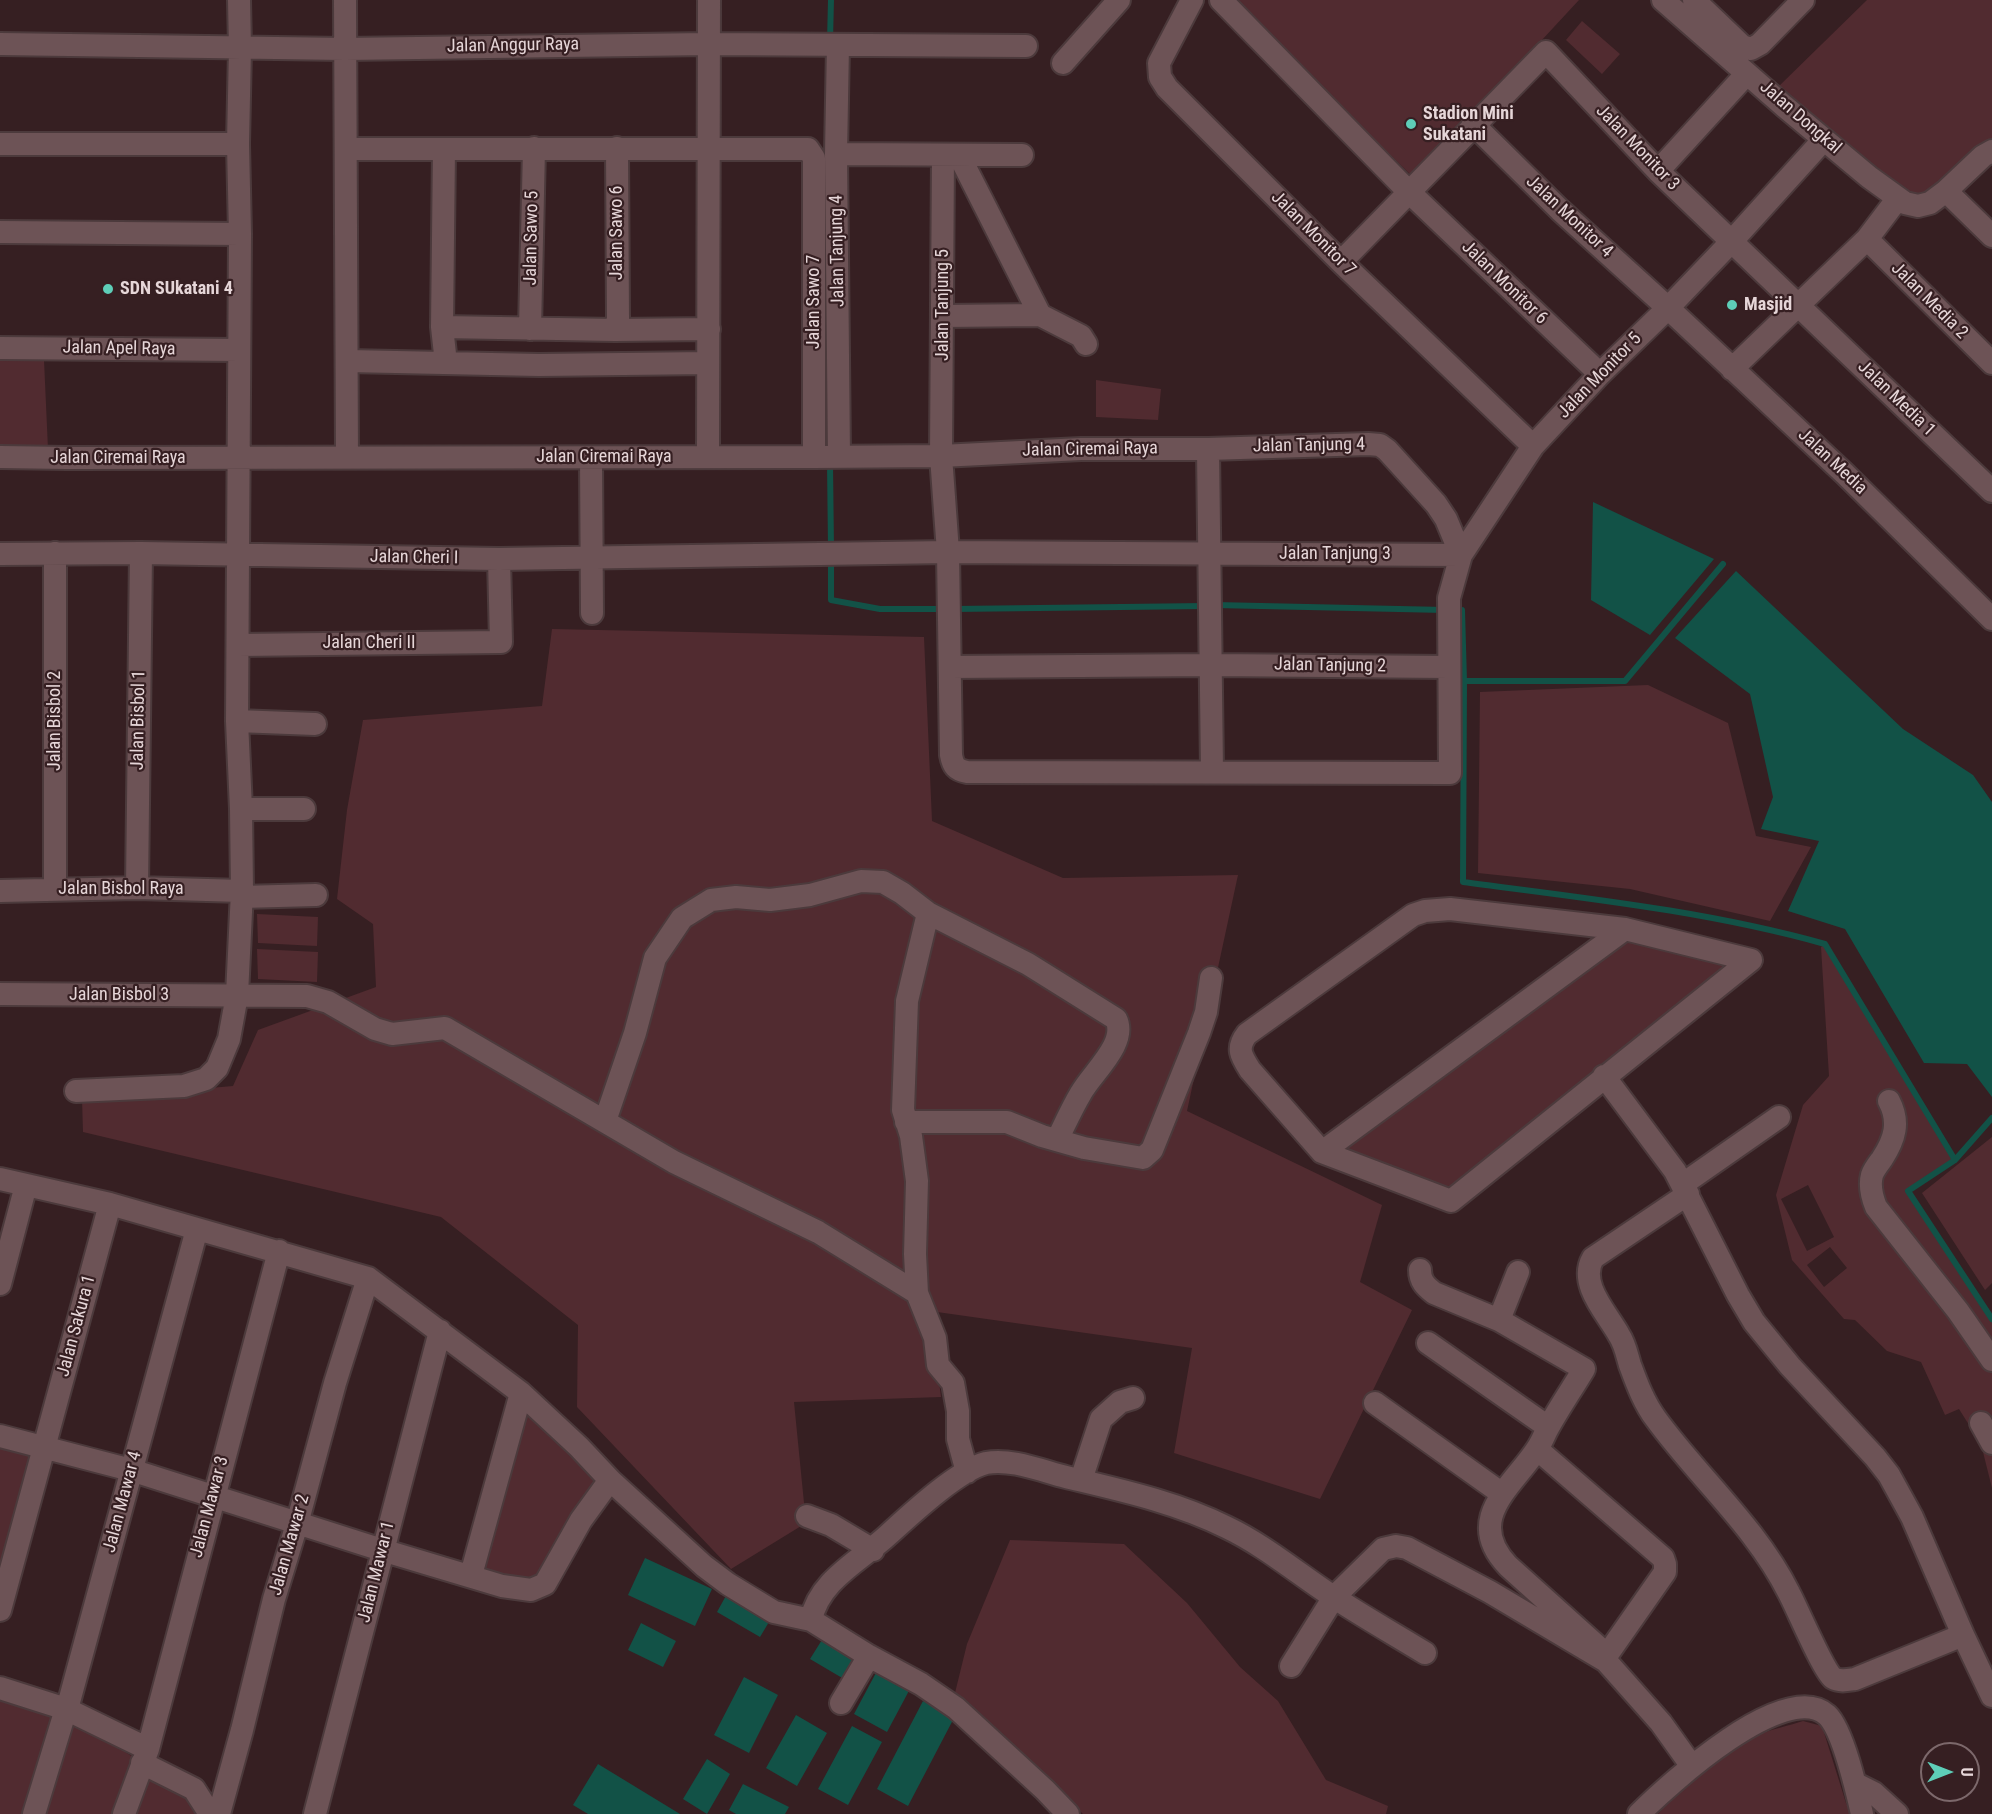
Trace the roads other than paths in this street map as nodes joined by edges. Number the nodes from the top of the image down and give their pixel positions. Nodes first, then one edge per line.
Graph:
1 (239, 0) edge
2 (345, 0) edge
3 (709, 0) edge
4 (1119, 0) edge
5 (1192, 0) edge
6 (1221, 0) edge
7 (1663, 0) edge
8 (1694, 0) edge
9 (1803, 0) edge
10 (1706, 26) junction
11 (0, 44) edge
12 (708, 44) junction
13 (830, 45) junction
14 (1026, 46) dead end
15 (240, 48) junction
16 (345, 49) junction
17 (1063, 63) dead end
18 (1742, 80) dead end
19 (1473, 124) junction
20 (0, 144) edge
21 (238, 144) junction
22 (1817, 147) dead end
23 (534, 148) junction
24 (617, 148) junction
25 (347, 149) junction
26 (444, 149) junction
27 (709, 149) junction
28 (1992, 151) edge
29 (836, 154) junction
30 (951, 155) junction
31 (1022, 155) dead end
32 (1658, 171) junction
33 (1408, 191) junction
34 (1946, 191) junction
35 (1892, 206) dead end
36 (0, 231) edge
37 (240, 234) junction
38 (1992, 236) edge
39 (1867, 239) junction
40 (1732, 241) junction
41 (1341, 262) junction
42 (1799, 306) junction
43 (1668, 308) junction
44 (943, 315) junction
45 (1040, 315) junction
46 (616, 324) junction
47 (442, 327) junction
48 (530, 328) junction
49 (709, 329) junction
50 (1086, 344) dead end
51 (0, 348) edge
52 (239, 350) junction
53 (348, 362) junction
54 (446, 363) junction
55 (708, 363) junction
56 (1992, 363) edge
57 (1732, 369) junction
58 (1600, 374) junction
59 (1533, 446) junction
60 (1208, 449) junction
61 (941, 456) junction
62 (0, 457) edge
63 (347, 457) junction
64 (708, 457) junction
65 (827, 457) junction
66 (238, 458) junction
67 (591, 458) junction
68 (1992, 491) edge
69 (948, 552) junction
70 (55, 553) junction
71 (141, 553) junction
72 (0, 554) edge
73 (1209, 554) junction
74 (238, 555) junction
75 (1461, 555) junction
76 (591, 558) junction
77 (499, 559) junction
78 (592, 614) dead end
79 (1992, 620) edge
80 (238, 645) junction
81 (1211, 665) junction
82 (950, 667) junction
83 (1449, 667) junction
84 (237, 721) junction
85 (315, 724) dead end
86 (1212, 771) junction
87 (241, 809) junction
88 (304, 809) dead end
89 (137, 888) junction
90 (55, 889) junction
91 (0, 891) edge
92 (242, 894) junction
93 (316, 895) dead end
94 (928, 913) junction
95 (1625, 929) junction
96 (1211, 978) dead end
97 (0, 994) edge
98 (237, 996) junction
99 (1604, 1076) junction
100 (76, 1091) dead end
101 (1889, 1101) dead end
102 (1779, 1117) dead end
103 (604, 1121) junction
104 (906, 1122) junction
105 (1057, 1140) junction
106 (1322, 1152) junction
107 (0, 1179) edge
108 (26, 1185) junction
109 (1685, 1189) junction
110 (110, 1204) junction
111 (197, 1229) junction
112 (279, 1251) junction
113 (1420, 1270) dead end
114 (1518, 1272) dead end
115 (368, 1278) junction
116 (0, 1284) edge
117 (917, 1293) junction
118 (1499, 1320) junction
119 (440, 1331) junction
120 (1428, 1343) dead end
121 (1992, 1360) edge
122 (521, 1393) junction
123 (1133, 1398) dead end
124 (1375, 1403) dead end
125 (1981, 1423) dead end
126 (1548, 1427) junction
127 (0, 1436) edge
128 (1992, 1443) edge
129 (43, 1448) junction
130 (1537, 1449) junction
131 (131, 1470) junction
132 (967, 1472) junction
133 (610, 1480) junction
134 (1081, 1480) junction
135 (1501, 1493) junction
136 (213, 1495) junction
137 (807, 1516) dead end
138 (297, 1524) junction
139 (382, 1550) junction
140 (873, 1550) junction
141 (471, 1575) junction
142 (1334, 1597) junction
143 (0, 1610) edge
144 (811, 1620) junction
145 (1963, 1635) junction
146 (1425, 1653) dead end
147 (869, 1656) junction
148 (1606, 1658) junction
149 (1292, 1666) dead end
150 (0, 1688) edge
151 (1992, 1696) edge
152 (841, 1703) dead end
153 (66, 1709) junction
154 (145, 1756) junction
155 (1691, 1766) junction
156 (1856, 1784) junction
157 (34, 1814) edge
158 (124, 1814) edge
159 (210, 1814) edge
160 (219, 1814) edge
161 (315, 1814) edge
162 (1068, 1814) edge
163 (1638, 1814) edge
164 (1862, 1814) edge
165 (1897, 1814) edge

1 - 15 street
2 - 16 street
3 - 12 street
4 - 17 street
5 - 41 street, Jalan Monitor 7
6 - 33 street
7 - 10 street, Jalan Dongkal
8 - 10 street
9 - 10 street
10 - 34 street, Jalan Dongkal
11 - 15 street, Jalan Anggur Raya
12 - 13 street, Jalan Anggur Raya
12 - 16 street, Jalan Anggur Raya
12 - 27 street
13 - 14 street, Jalan Anggur Raya
13 - 29 street, Jalan Tanjung 4
15 - 16 street, Jalan Anggur Raya
15 - 21 street
16 - 25 street
18 - 32 street
19 - 32 street, Jalan Monitor 3
19 - 33 street
19 - 43 street, Jalan Monitor 4
20 - 21 street
21 - 37 street
22 - 40 street, Jalan Monitor 5
23 - 24 street
23 - 26 street
23 - 48 street, Jalan Sawo 5
24 - 27 street
24 - 46 street, Jalan Sawo 6
25 - 26 street
25 - 53 street
26 - 47 street
27 - 49 street
27 - 65 street, Jalan Sawo 7
28 - 34 street, Jalan Dongkal
29 - 30 street
29 - 65 street, Jalan Tanjung 4
30 - 31 street
30 - 44 street, Jalan Tanjung 5
30 - 45 street
32 - 40 street, Jalan Monitor 3
33 - 41 street
33 - 58 street, Jalan Monitor 6
34 - 38 street
35 - 39 street
36 - 37 street
37 - 52 street
39 - 42 street
39 - 56 street, Jalan Media 2
40 - 42 street, Jalan Monitor 3
40 - 43 street, Jalan Monitor 5
41 - 59 street, Jalan Monitor 7
42 - 57 street
42 - 68 street, Jalan Media 1
43 - 57 street, Jalan Media
43 - 58 street, Jalan Monitor 5
44 - 45 street
44 - 61 street, Jalan Tanjung 5
45 - 50 street
46 - 48 street
46 - 49 street
47 - 48 street
47 - 54 street
49 - 55 street
51 - 52 street, Jalan Apel Raya
52 - 66 street
53 - 54 street
53 - 63 street
54 - 55 street
55 - 64 street
57 - 79 street, Jalan Media
58 - 59 street, Jalan Monitor 5
59 - 75 street, Jalan Monitor 5
60 - 61 street, Jalan Ciremai Raya
60 - 73 street
60 - 75 street, Jalan Tanjung 4
61 - 65 street, Jalan Ciremai Raya
61 - 69 street, Jalan Tanjung 5
62 - 66 street, Jalan Ciremai Raya
63 - 66 street, Jalan Ciremai Raya
63 - 67 street, Jalan Ciremai Raya
64 - 65 street, Jalan Ciremai Raya
64 - 67 street, Jalan Ciremai Raya
66 - 74 street
67 - 76 street
69 - 73 street, Jalan Tanjung 3
69 - 76 street, Jalan Cheri I
69 - 82 street, Jalan Tanjung 5
70 - 71 street, Jalan Cheri I
70 - 72 street, Jalan Cheri I
70 - 90 street, Jalan Bisbol 2
71 - 74 street, Jalan Cheri I
71 - 89 street, Jalan Bisbol 1
73 - 75 street, Jalan Tanjung 3
73 - 81 street
74 - 77 street, Jalan Cheri I
74 - 80 street
75 - 83 street, Jalan Monitor 5
76 - 77 street, Jalan Cheri I
76 - 78 street
77 - 80 street, Jalan Cheri II
80 - 84 street
81 - 82 street, Jalan Tanjung 2
81 - 83 street, Jalan Tanjung 2
81 - 86 street
82 - 86 street, Jalan Tanjung 5
83 - 86 street, Jalan Monitor 5
84 - 85 street
84 - 87 street
87 - 88 street
87 - 92 street
89 - 90 street, Jalan Bisbol Raya
89 - 92 street, Jalan Bisbol Raya
90 - 91 street, Jalan Bisbol Raya
92 - 93 street, Jalan Bisbol Raya
92 - 98 street
94 - 103 street
94 - 104 street
94 - 105 street
95 - 99 street
95 - 106 street
95 - 106 street
96 - 105 street
97 - 98 street, Jalan Bisbol 3
98 - 100 street
98 - 103 street, Jalan Bisbol 3
99 - 106 street
99 - 109 street
101 - 121 street
102 - 109 street
103 - 117 street, Jalan Bisbol 3
104 - 105 street
104 - 117 street
107 - 108 street
108 - 110 street
108 - 116 street
109 - 145 street
109 - 145 street
110 - 111 street
110 - 129 street, Jalan Sakura 1
111 - 112 street
111 - 131 street, Jalan Mawar 4
112 - 115 street
112 - 136 street, Jalan Mawar 3
113 - 118 street
114 - 118 street
115 - 119 street
115 - 138 street, Jalan Mawar 2
117 - 132 street
118 - 126 street
119 - 122 street
119 - 139 street, Jalan Mawar 1
120 - 126 street
122 - 133 street
122 - 141 street
123 - 134 street
124 - 135 street
125 - 128 street
126 - 130 street
127 - 129 street
129 - 131 street
129 - 143 street, Jalan Sakura 1
130 - 135 street
130 - 148 street
131 - 136 street
131 - 153 street, Jalan Mawar 4
132 - 134 street
132 - 140 street
133 - 141 street
133 - 144 street
134 - 142 street
135 - 148 street
136 - 138 street
136 - 154 street, Jalan Mawar 3
137 - 140 street
138 - 139 street
138 - 160 street, Jalan Mawar 2
139 - 141 street
139 - 161 street, Jalan Mawar 1
140 - 144 street
142 - 146 street
142 - 148 street
142 - 149 street
144 - 147 street
145 - 151 street
147 - 152 street
147 - 162 street
148 - 155 street
150 - 153 street
153 - 154 street
153 - 157 street, Jalan Mawar 4
154 - 158 street, Jalan Mawar 3
154 - 159 street
155 - 156 street
155 - 163 street
156 - 164 street
156 - 165 street

